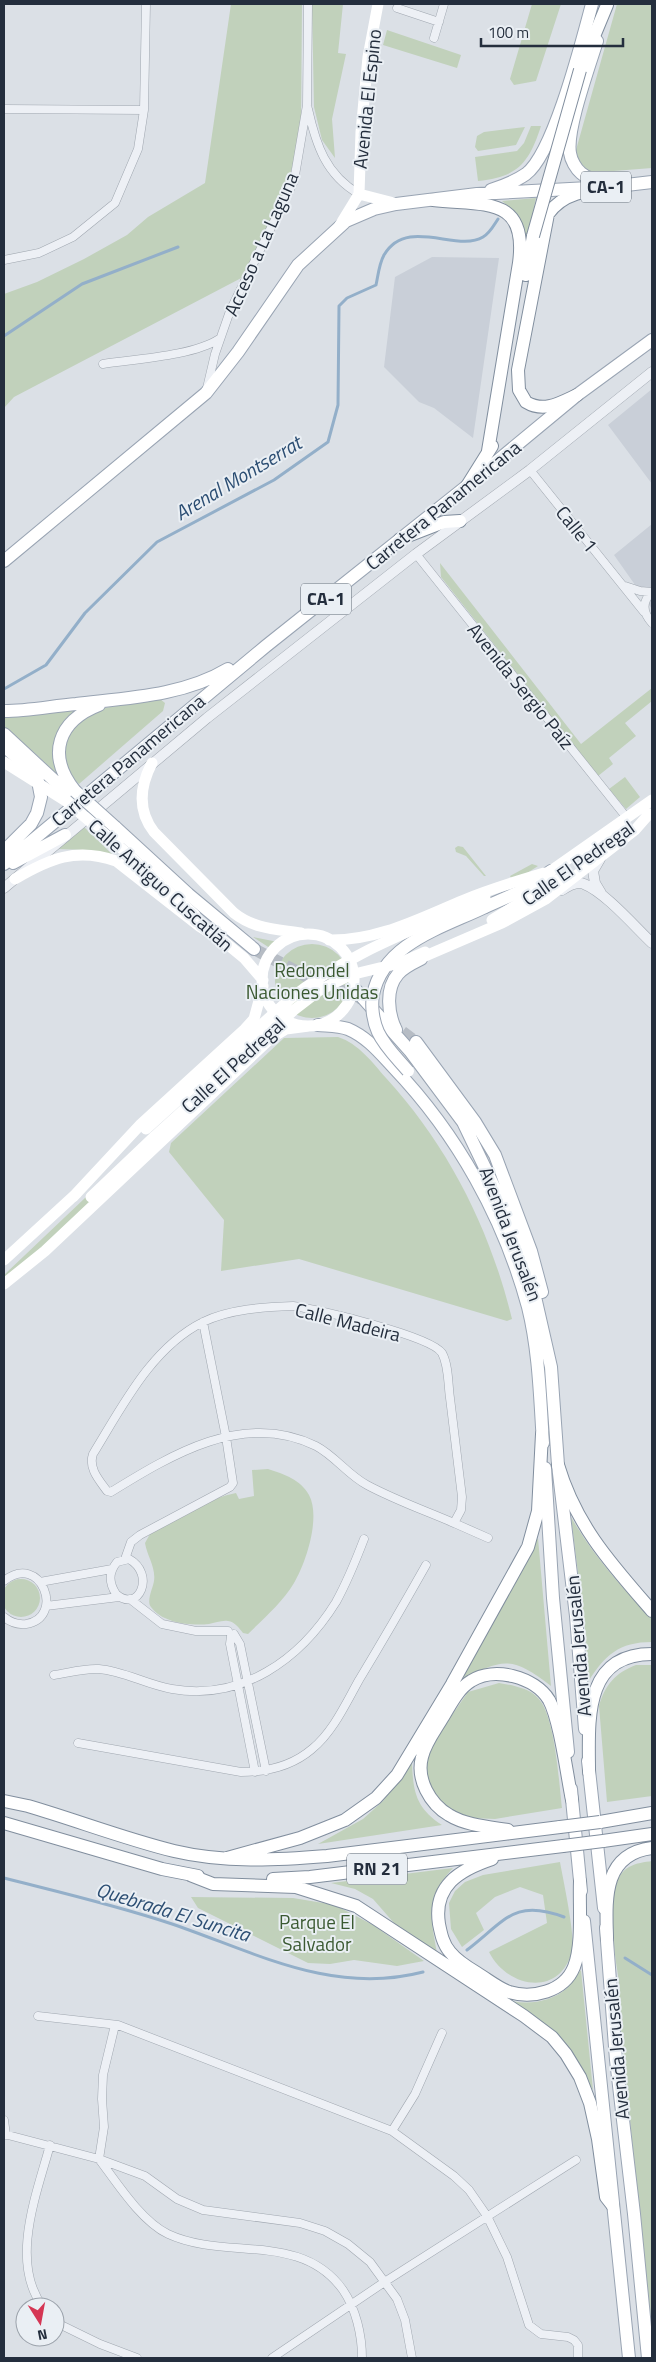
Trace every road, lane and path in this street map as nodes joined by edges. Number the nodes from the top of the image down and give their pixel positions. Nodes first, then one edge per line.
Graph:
1 (146, 4) edge
2 (308, 4) edge
3 (378, 4) edge
4 (444, 4) edge
5 (592, 4) edge
6 (607, 4) edge
7 (397, 8) dead end
8 (439, 22) junction
9 (434, 38) dead end
10 (307, 105) junction
11 (4, 109) edge
12 (144, 110) junction
13 (652, 182) edge
14 (620, 187) junction
15 (359, 194) junction
16 (477, 194) junction
17 (433, 200) junction
18 (396, 204) junction
19 (339, 225) junction
20 (4, 260) edge
21 (220, 339) junction
22 (652, 340) edge
23 (103, 364) dead end
24 (652, 372) edge
25 (206, 393) junction
26 (577, 396) junction
27 (488, 452) junction
28 (530, 470) junction
29 (467, 486) junction
30 (52, 521) junction
31 (460, 521) junction
32 (400, 540) junction
33 (416, 554) junction
34 (4, 561) edge
35 (4, 568) edge
36 (625, 586) junction
37 (652, 592) edge
38 (644, 612) junction
39 (652, 623) edge
40 (266, 646) junction
41 (113, 700) junction
42 (4, 711) edge
43 (4, 734) edge
44 (4, 746) edge
45 (4, 762) edge
46 (152, 763) junction
47 (73, 793) junction
48 (652, 800) edge
49 (651, 813) edge
50 (627, 818) junction
51 (112, 834) junction
52 (65, 836) junction
53 (4, 851) edge
54 (603, 856) junction
55 (4, 864) edge
56 (4, 868) edge
57 (550, 872) junction
58 (15, 879) junction
59 (4, 888) edge
60 (604, 898) junction
61 (546, 899) junction
62 (485, 903) junction
63 (312, 935) junction
64 (220, 939) junction
65 (329, 940) junction
66 (652, 943) edge
67 (254, 949) tunnel mouth
68 (428, 956) junction
69 (354, 982) junction
70 (263, 983) junction
71 (313, 1025) junction
72 (413, 1047) junction
73 (150, 1133) junction
74 (486, 1196) junction
75 (73, 1197) junction
76 (4, 1260) edge
77 (4, 1283) edge
78 (203, 1322) junction
79 (542, 1434) junction
80 (226, 1437) junction
81 (558, 1466) junction
82 (454, 1523) junction
83 (488, 1538) dead end
84 (364, 1540) dead end
85 (125, 1560) junction
86 (426, 1565) dead end
87 (112, 1569) junction
88 (5, 1578) edge
89 (40, 1582) junction
90 (119, 1597) junction
91 (130, 1599) junction
92 (46, 1606) junction
93 (652, 1611) edge
94 (4, 1617) edge
95 (231, 1634) junction
96 (652, 1654) edge
97 (54, 1675) dead end
98 (249, 1683) junction
99 (238, 1685) junction
100 (78, 1743) dead end
101 (266, 1771) junction
102 (256, 1772) junction
103 (589, 1772) junction
104 (572, 1800) junction
105 (4, 1801) edge
106 (652, 1814) edge
107 (4, 1824) edge
108 (522, 1833) junction
109 (652, 1834) edge
110 (652, 1848) edge
111 (524, 1850) junction
112 (227, 1858) junction
113 (190, 1875) junction
114 (580, 1880) junction
115 (607, 1938) junction
116 (38, 2016) dead end
117 (115, 2025) junction
118 (442, 2033) dead end
119 (4, 2120) edge
120 (392, 2130) junction
121 (5, 2134) edge
122 (50, 2145) junction
123 (99, 2160) junction
124 (576, 2160) dead end
125 (613, 2206) junction
126 (488, 2216) junction
127 (386, 2281) junction
128 (36, 2297) edge
129 (352, 2303) junction
130 (65, 2327) edge
131 (137, 2358) edge
132 (272, 2358) edge
133 (362, 2358) edge
134 (412, 2358) edge
135 (578, 2358) edge
136 (628, 2358) edge
137 (648, 2358) edge

1 - 12 street
2 - 10 street, Acceso a La Laguna
3 - 15 main road, Avenida El Espino
4 - 8 street
5 - 16 main road
6 - 14 main road
6 - 27 main road, bridge
7 - 8 street
8 - 9 street
10 - 15 street
10 - 21 street, Acceso a La Laguna
11 - 12 street
12 - 20 street
13 - 14 main road, CA-1
14 - 16 main road, CA-1
14 - 26 main road
15 - 18 main road, Avenida El Espino
15 - 19 main road, Avenida El Espino
16 - 17 main road, CA-1
17 - 18 main road, CA-1
17 - 27 main road
18 - 19 main road, CA-1
19 - 25 main road, CA-1
21 - 23 street
21 - 25 street, Acceso a La Laguna
22 - 26 main road, Carretera Panamericana / CA-1
24 - 28 street, Carretera Panamericana
25 - 30 main road, CA-1
26 - 29 main road, Carretera Panamericana / CA-1
27 - 29 main road
28 - 31 street, Carretera Panamericana
28 - 36 street, Calle 1
29 - 32 main road, Carretera Panamericana / CA-1
30 - 34 main road, CA-1
30 - 35 main road
31 - 32 main road
31 - 33 street, Carretera Panamericana
32 - 40 main road, Carretera Panamericana / CA-1
33 - 46 street, Carretera Panamericana
33 - 50 street, Avenida Sergio Paíz
36 - 37 street
36 - 38 street, Calle 1
37 - 38 street
38 - 39 street, Calle 1
40 - 41 main road
40 - 55 main road, Carretera Panamericana / CA-1
41 - 42 main road
41 - 47 main road
43 - 47 main road
44 - 53 main road
45 - 51 main road, Calle Antiguo Cuscatlán, bridge
46 - 52 street, Carretera Panamericana
46 - 63 main road
47 - 51 main road, bridge
48 - 50 main road, Calle El Pedregal
49 - 54 main road
49 - 73 main road, Calle El Pedregal, bridge
50 - 57 main road, Calle El Pedregal
51 - 64 main road, Calle Antiguo Cuscatlán
51 - 67 main road
52 - 56 main road
52 - 58 street, Carretera Panamericana
54 - 60 street
54 - 61 main road
57 - 62 main road
57 - 65 main road, Calle El Pedregal
58 - 59 street, Carretera Panamericana
58 - 64 main road
60 - 61 street
60 - 66 street
61 - 68 main road
62 - 73 main road, Calle El Pedregal, bridge
62 - 74 main road, bridge
63 - 65 main road
63 - 70 main road
64 - 70 main road, Calle Antiguo Cuscatlán
65 - 69 main road
68 - 69 main road
68 - 72 main road
69 - 71 main road
69 - 72 main road, Avenida Jerusalén
70 - 71 main road
70 - 75 main road
71 - 74 main road, Avenida Jerusalén
71 - 77 main road
72 - 81 main road, Avenida Jerusalén
73 - 75 main road, Calle El Pedregal
73 - 77 main road, Calle El Pedregal
74 - 79 main road, Avenida Jerusalén
75 - 76 main road, Calle El Pedregal
78 - 80 street
78 - 80 street, Calle Madeira
78 - 82 street, Calle Madeira
79 - 104 main road, Avenida Jerusalén
79 - 112 main road
80 - 82 street
80 - 85 street
81 - 93 main road
81 - 103 main road, Avenida Jerusalén
82 - 83 street
84 - 98 street
85 - 87 street
85 - 91 street
86 - 101 street
87 - 89 street
87 - 90 street
88 - 89 street
89 - 92 street
90 - 91 street
90 - 92 street
91 - 95 street
92 - 94 street
95 - 98 street
95 - 99 street
96 - 103 main road
97 - 99 street
98 - 99 street
98 - 101 street
99 - 102 street
100 - 102 street
101 - 102 street
103 - 115 main road, Avenida Jerusalén
104 - 108 main road
104 - 114 main road, Avenida Jerusalén
105 - 112 main road, RN 21
106 - 108 main road, RN 21, bridge
107 - 113 main road, RN 21
108 - 112 main road, RN 21
109 - 111 main road, RN 21, bridge
110 - 115 main road
111 - 113 main road, RN 21
111 - 114 main road
113 - 125 main road
114 - 125 main road, Avenida Jerusalén
115 - 137 main road, Avenida Jerusalén
116 - 117 street
117 - 120 street
117 - 123 street
118 - 120 street
119 - 121 street
120 - 126 street
121 - 122 street
122 - 123 street
122 - 128 street
123 - 127 street
123 - 129 street
124 - 126 street
125 - 136 main road, Avenida Jerusalén
126 - 127 street
126 - 135 street
127 - 129 street
127 - 134 street
129 - 132 street
129 - 133 street
130 - 131 street

